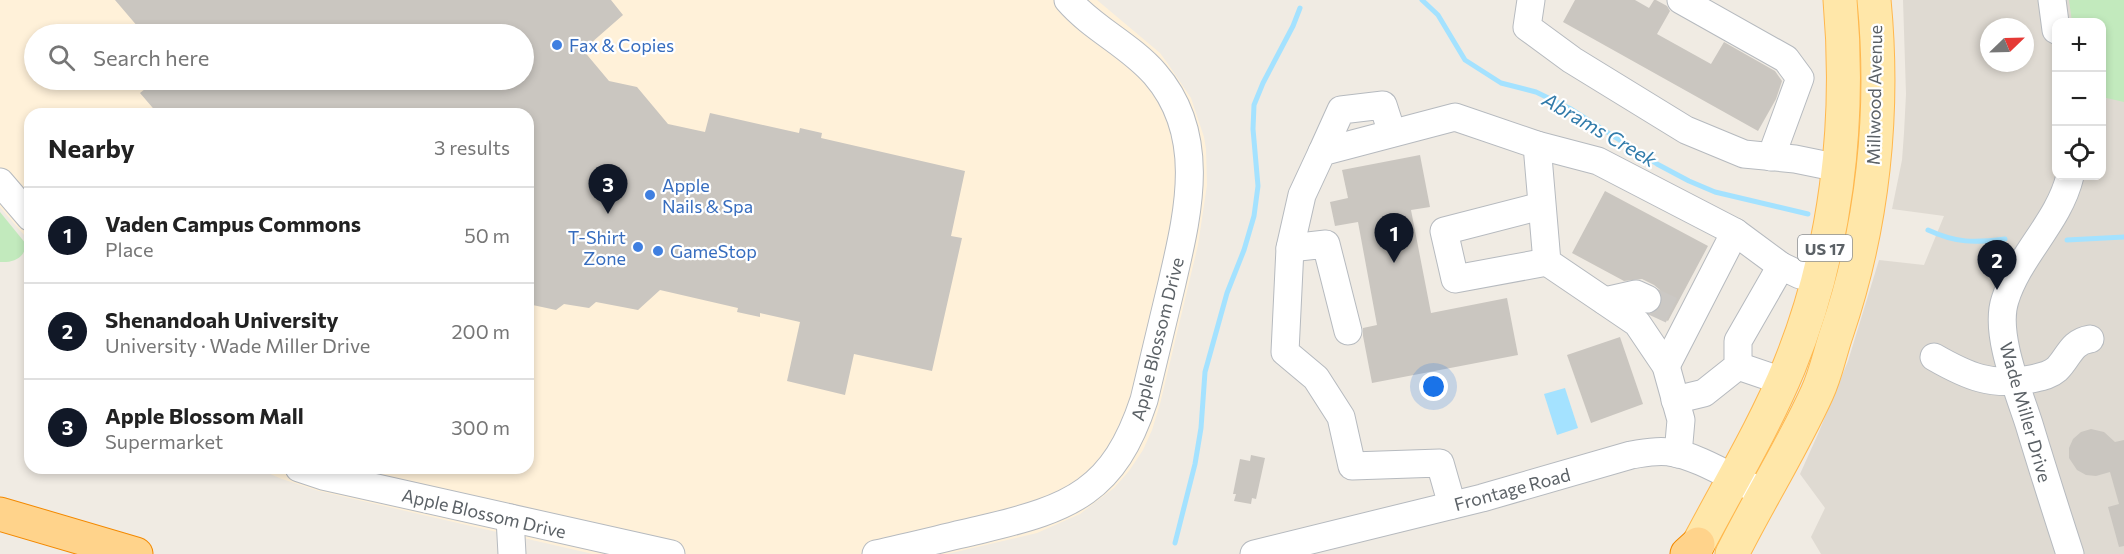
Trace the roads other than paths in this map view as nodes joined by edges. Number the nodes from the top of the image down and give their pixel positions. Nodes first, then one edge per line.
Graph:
1 (1068, 0) edge
2 (1532, 0) edge
3 (1681, 0) edge
4 (1840, 0) edge
5 (1874, 0) edge
6 (2052, 0) edge
7 (2054, 18) edge
8 (1537, 146) junction
9 (1772, 157) junction
10 (1839, 168) junction
11 (2069, 180) edge
12 (0, 182) edge
13 (1541, 206) junction
14 (24, 210) edge
15 (1735, 232) junction
16 (1290, 248) junction
17 (1547, 262) junction
18 (1781, 266) junction
19 (1819, 277) junction
20 (1647, 299) tunnel mouth
21 (1605, 301) junction
22 (1348, 331) dead end
23 (2090, 339) dead end
24 (1934, 357) dead end
25 (1666, 366) junction
26 (1738, 366) junction
27 (1782, 381) junction
28 (2016, 382) junction
29 (1675, 400) junction
30 (1678, 453) junction
31 (317, 474) edge
32 (1733, 478) junction
33 (1764, 493) junction
34 (1452, 505) junction
35 (0, 514) edge
36 (510, 518) junction
37 (1693, 551) edge
38 (136, 554) edge
39 (512, 554) edge
40 (671, 554) edge
41 (876, 554) edge
42 (1254, 554) edge
43 (1732, 554) edge
44 (2070, 554) edge

1 - 41 street, Apple Blossom Drive
2 - 9 street
3 - 9 street
4 - 10 main road, Millwood Avenue / US 17
5 - 33 main road, Millwood Avenue / US 17
6 - 7 street
8 - 13 street
8 - 15 street
8 - 16 street
9 - 10 street
10 - 19 main road, Millwood Avenue / US 17
11 - 28 street, Wade Miller Drive
12 - 14 street
13 - 17 street
13 - 17 street
15 - 18 street
15 - 25 street
16 - 22 street
16 - 34 street
17 - 21 street
18 - 19 street
18 - 26 street
19 - 27 main road, Millwood Avenue / US 17
20 - 21 street
21 - 25 street
23 - 28 street
24 - 28 street
25 - 29 street
26 - 27 street
26 - 29 street
27 - 32 main road, Millwood Avenue / US 17
28 - 44 street, Wade Miller Drive
29 - 30 street
30 - 32 street, Frontage Road
30 - 34 street, Frontage Road
31 - 36 street, Apple Blossom Drive
32 - 33 street, Frontage Road
32 - 37 main road, US 17
33 - 43 main road, US 17
34 - 42 street, Frontage Road
35 - 38 highway
36 - 39 street
36 - 40 street, Apple Blossom Drive

